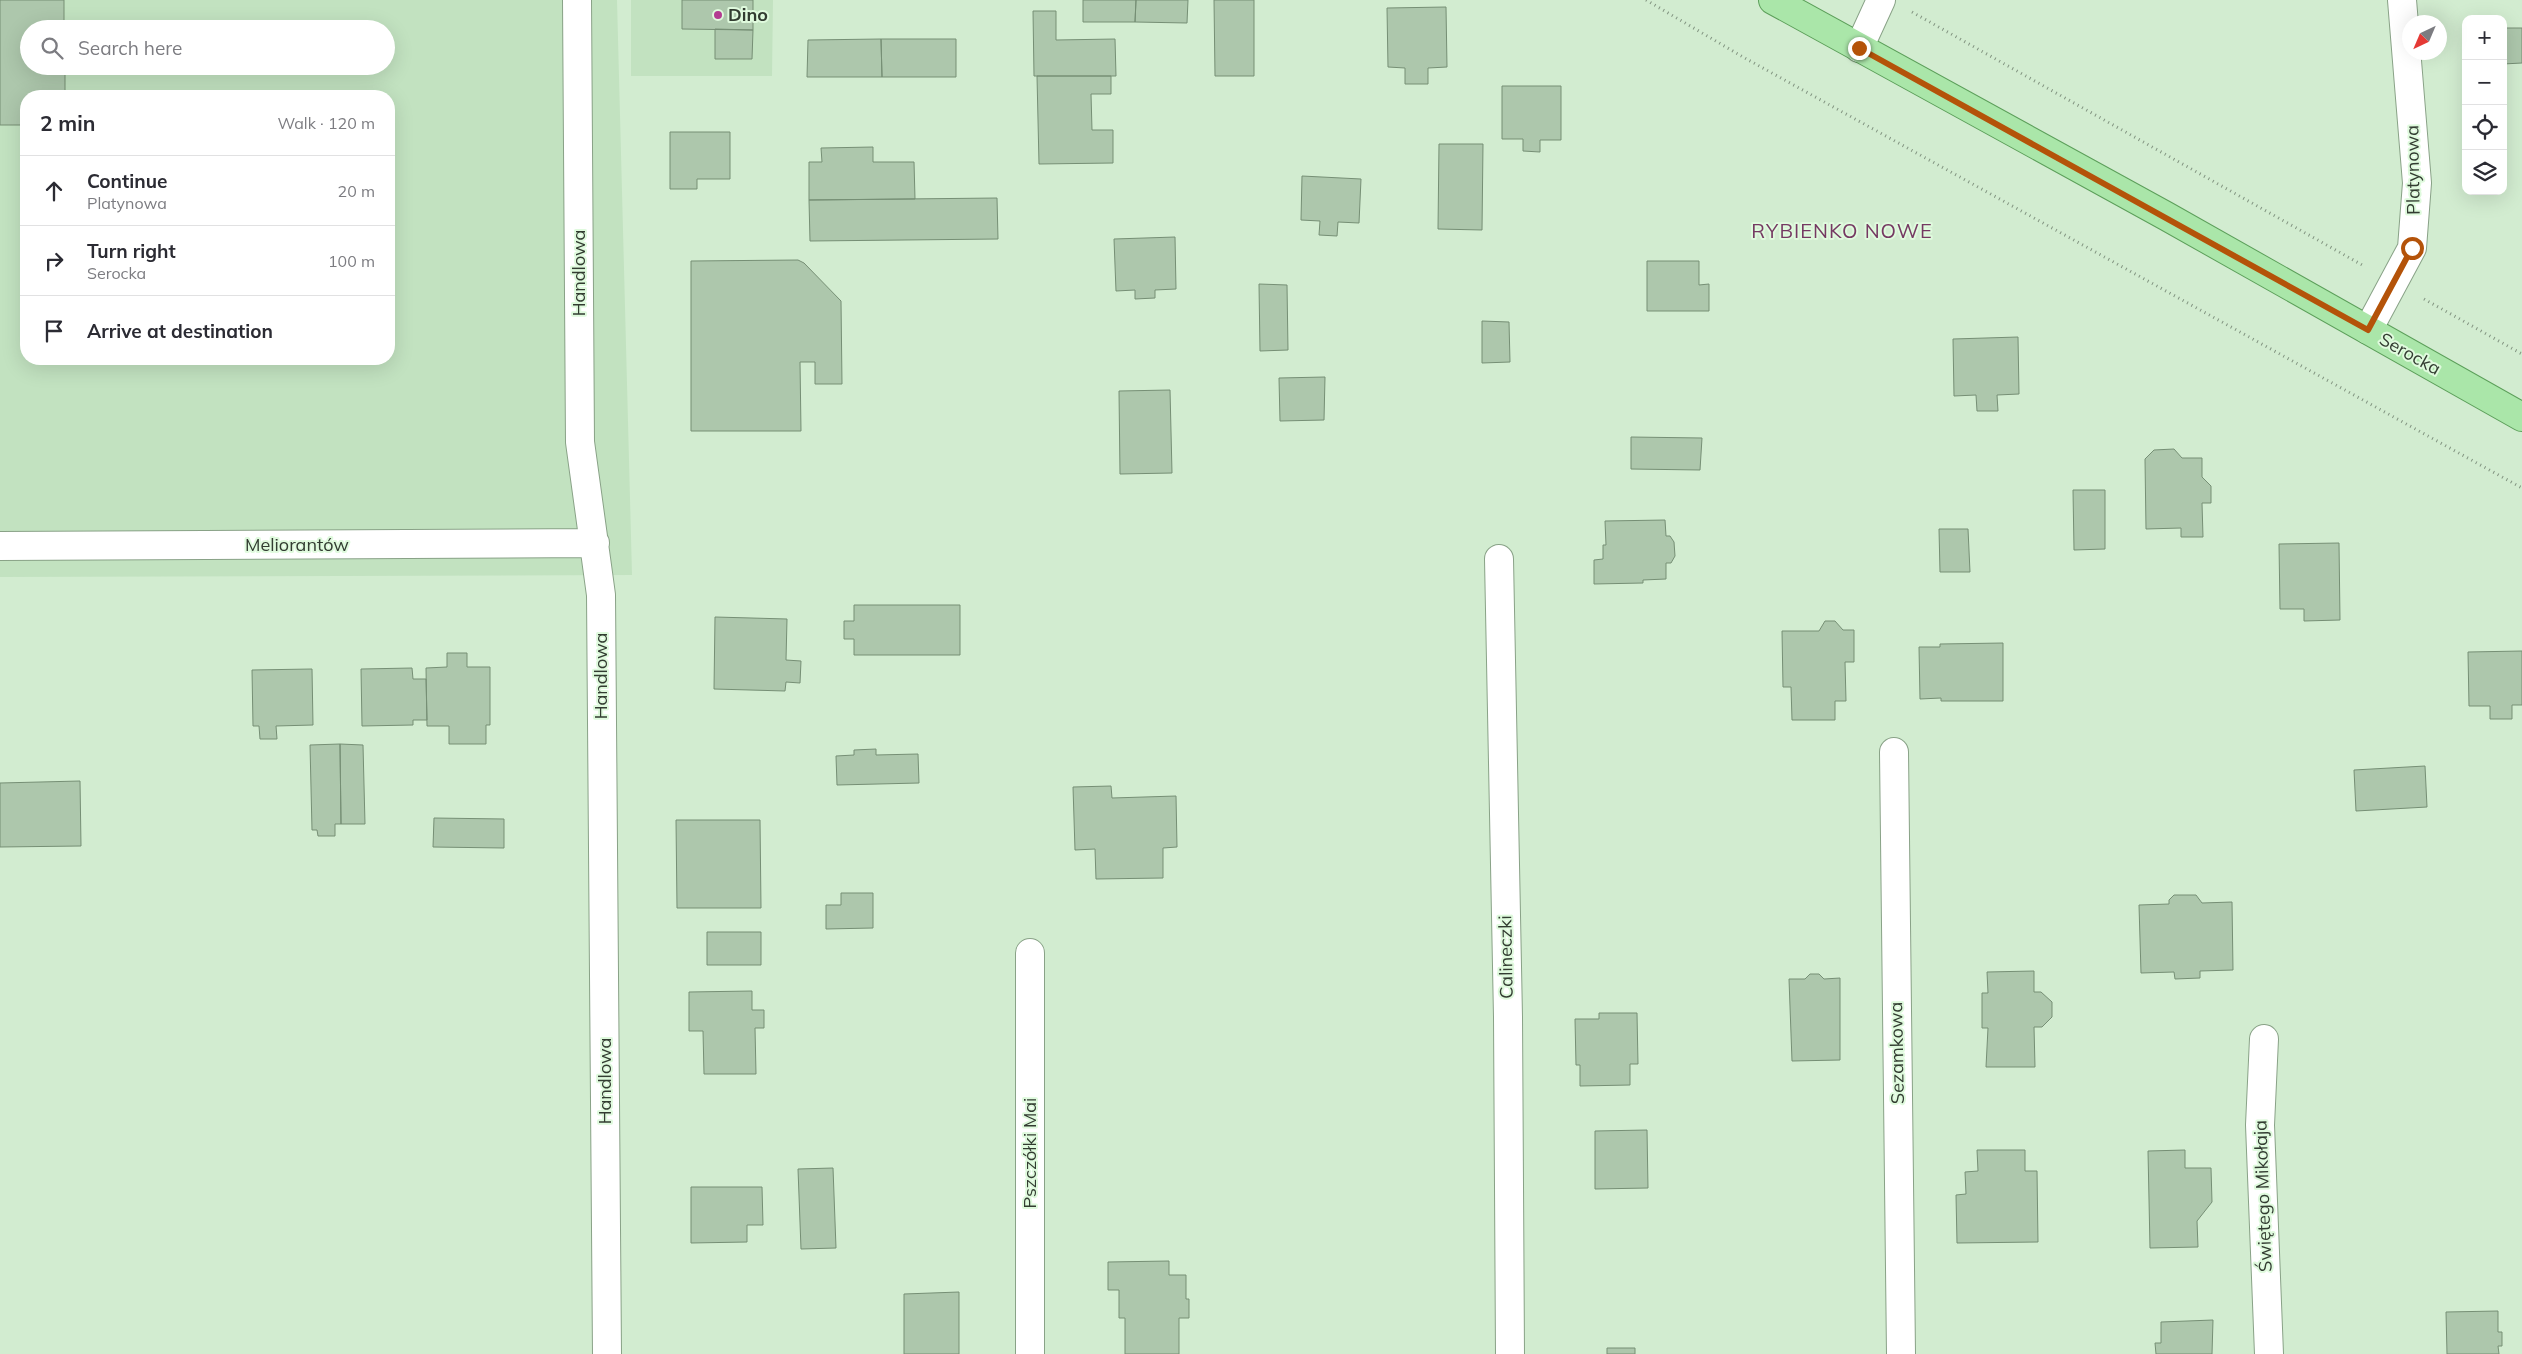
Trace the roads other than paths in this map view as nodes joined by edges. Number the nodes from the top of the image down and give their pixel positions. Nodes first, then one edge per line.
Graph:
1 (578, 0) edge
2 (1773, 0) edge
3 (1881, 0) edge
4 (2402, 0) edge
5 (1859, 48) junction
6 (2368, 330) junction
7 (2522, 417) edge
8 (595, 543) junction
9 (0, 546) edge
10 (1499, 559) dead end
11 (1894, 752) dead end
12 (1030, 953) dead end
13 (2264, 1039) dead end
14 (607, 1354) edge
15 (1030, 1354) edge
16 (1510, 1354) edge
17 (1901, 1354) edge
18 (2269, 1354) edge

1 - 8 street, Handlowa
2 - 5 main road, Serocka
3 - 5 street
4 - 6 street, Platynowa
5 - 6 main road, Serocka
6 - 7 main road, Serocka
8 - 9 street, Meliorantów
8 - 14 street, Handlowa
10 - 16 street, Calineczki
11 - 17 street, Sezamkowa
12 - 15 street, Pszczółki Mai
13 - 18 street, Świętego Mikołaja

